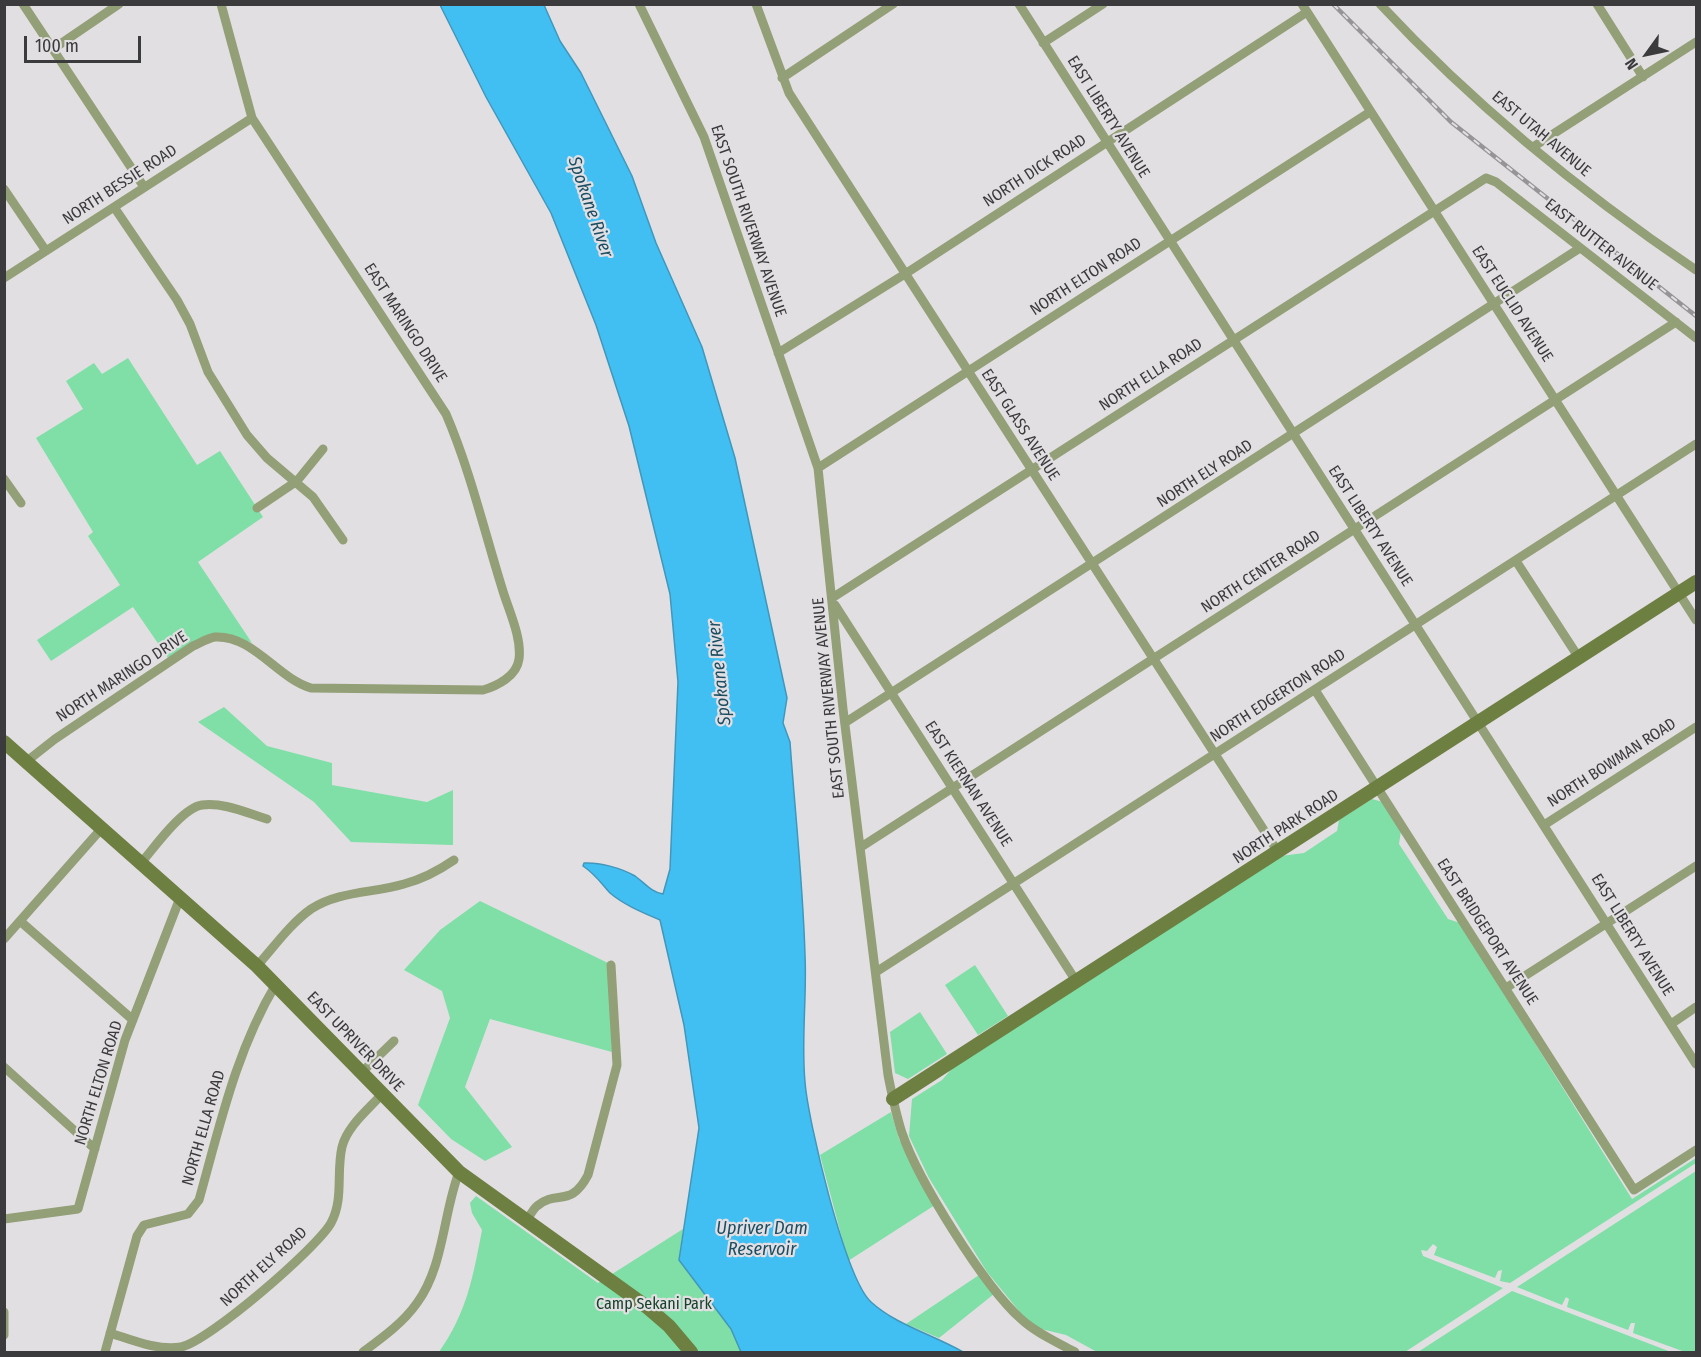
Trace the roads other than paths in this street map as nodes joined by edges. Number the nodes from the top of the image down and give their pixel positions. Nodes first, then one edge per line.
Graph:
1 (23, 4) edge
2 (119, 4) edge
3 (221, 4) edge
4 (639, 4) edge
5 (756, 4) edge
6 (892, 4) edge
7 (1019, 4) edge
8 (1103, 4) edge
9 (1380, 4) edge
10 (1596, 4) edge
11 (1305, 8) edge
12 (1696, 42) edge
13 (1043, 43) junction
14 (53, 49) junction
15 (1642, 76) junction
16 (782, 78) junction
17 (1370, 112) junction
18 (252, 118) junction
19 (1106, 142) junction
20 (1533, 147) junction
21 (1486, 178) joint
22 (144, 187) junction
23 (4, 189) edge
24 (114, 207) junction
25 (1434, 210) junction
26 (1169, 241) junction
27 (1580, 248) junction
28 (46, 251) junction
29 (1696, 270) edge
30 (905, 273) junction
31 (4, 278) edge
32 (1495, 305) junction
33 (1676, 322) junction
34 (1696, 338) edge
35 (1232, 340) junction
36 (778, 353) junction
37 (968, 372) junction
38 (1556, 401) junction
39 (1293, 435) junction
40 (1696, 444) edge
41 (323, 449) dead end
42 (818, 468) junction
43 (1031, 469) junction
44 (297, 481) junction
45 (6, 485) edge
46 (1616, 495) junction
47 (21, 503) dead end
48 (257, 508) dead end
49 (1355, 530) junction
50 (343, 540) dead end
51 (1516, 561) junction
52 (1092, 564) junction
53 (1696, 582) edge
54 (1679, 593) junction
55 (833, 600) junction
56 (1696, 620) edge
57 (1416, 625) junction
58 (1579, 658) junction
59 (1153, 659) junction
60 (510, 675) joint
61 (1315, 690) junction
62 (892, 693) junction
63 (846, 722) junction
64 (1478, 723) junction
65 (1696, 727) edge
66 (4, 742) edge
67 (1214, 754) junction
68 (27, 761) junction
69 (953, 788) junction
70 (1378, 788) junction
71 (267, 819) dead end
72 (1544, 825) junction
73 (102, 828) junction
74 (861, 847) junction
75 (1278, 852) junction
76 (454, 860) dead end
77 (141, 863) junction
78 (1696, 866) edge
79 (1014, 884) junction
80 (180, 898) junction
81 (20, 921) junction
82 (1607, 924) junction
83 (4, 939) edge
84 (611, 965) dead end
85 (257, 966) junction
86 (876, 972) junction
87 (1076, 981) junction
88 (276, 984) junction
89 (1506, 988) junction
90 (1696, 1007) edge
91 (133, 1020) junction
92 (1671, 1024) junction
93 (394, 1041) dead end
94 (1696, 1064) edge
95 (4, 1067) edge
96 (362, 1072) junction
97 (383, 1094) junction
98 (893, 1099) junction
99 (95, 1149) junction
100 (1696, 1150) edge
101 (459, 1172) junction
102 (4, 1219) edge
103 (526, 1222) junction
104 (4, 1312) edge
105 (110, 1333) junction
106 (4, 1335) edge
107 (105, 1353) edge
108 (363, 1353) edge
109 (691, 1353) edge
110 (1075, 1353) edge

1 - 14 street
2 - 14 street
3 - 18 street, EAST MARINGO DRIVE
4 - 36 street, EAST SOUTH RIVERWAY AVENUE
5 - 16 street, EAST GLASS AVENUE
6 - 16 street
7 - 13 street, EAST LIBERTY AVENUE
8 - 13 street
9 - 20 street, EAST UTAH AVENUE
10 - 15 street
11 - 17 street, EAST EUCLID AVENUE
11 - 19 street, NORTH DICK ROAD
12 - 15 street
13 - 19 street, EAST LIBERTY AVENUE
14 - 22 street
15 - 20 street
16 - 30 street, EAST GLASS AVENUE
17 - 25 street, EAST EUCLID AVENUE
17 - 26 street, NORTH ELTON ROAD
18 - 22 street, NORTH BESSIE ROAD
18 - 60 street, EAST MARINGO DRIVE
19 - 26 street, EAST LIBERTY AVENUE
19 - 30 street, NORTH DICK ROAD
20 - 29 street, EAST UTAH AVENUE
21 - 25 street, NORTH ELLA ROAD
21 - 27 street, EAST RUTTER AVENUE
22 - 24 street, NORTH BESSIE ROAD
23 - 28 street
24 - 28 street, NORTH BESSIE ROAD
24 - 44 street
25 - 32 street, EAST EUCLID AVENUE
25 - 35 street, NORTH ELLA ROAD
26 - 35 street, EAST LIBERTY AVENUE
26 - 37 street, NORTH ELTON ROAD
27 - 32 street, NORTH ELY ROAD
27 - 33 street, EAST RUTTER AVENUE
28 - 31 street, NORTH BESSIE ROAD
30 - 36 street, NORTH DICK ROAD
30 - 37 street, EAST GLASS AVENUE
32 - 38 street, EAST EUCLID AVENUE
32 - 39 street, NORTH ELY ROAD
33 - 34 street, EAST RUTTER AVENUE
33 - 38 street, NORTH CENTER ROAD
35 - 39 street, EAST LIBERTY AVENUE
35 - 43 street, NORTH ELLA ROAD
36 - 42 street, EAST SOUTH RIVERWAY AVENUE
37 - 42 street, NORTH ELTON ROAD
37 - 43 street, EAST GLASS AVENUE
38 - 46 street, EAST EUCLID AVENUE
38 - 49 street, NORTH CENTER ROAD
39 - 49 street, EAST LIBERTY AVENUE
39 - 52 street, NORTH ELY ROAD
40 - 46 street, NORTH EDGERTON ROAD
41 - 44 street
42 - 55 street, EAST SOUTH RIVERWAY AVENUE
43 - 52 street, EAST GLASS AVENUE
43 - 55 street, NORTH ELLA ROAD
44 - 48 street
44 - 50 street
45 - 47 street
46 - 51 street, NORTH EDGERTON ROAD
46 - 54 street, EAST EUCLID AVENUE
49 - 57 street, EAST LIBERTY AVENUE
49 - 59 street, NORTH CENTER ROAD
51 - 57 street, NORTH EDGERTON ROAD
51 - 58 street
52 - 59 street, EAST GLASS AVENUE
52 - 62 street, NORTH ELY ROAD
53 - 54 street, NORTH PARK ROAD
54 - 56 street, EAST EUCLID AVENUE
54 - 58 street, NORTH PARK ROAD
55 - 62 street, EAST KIERNAN AVENUE
55 - 63 street, EAST SOUTH RIVERWAY AVENUE
57 - 61 street, NORTH EDGERTON ROAD
57 - 64 street, EAST LIBERTY AVENUE
58 - 64 street, NORTH PARK ROAD
59 - 67 street, EAST GLASS AVENUE
59 - 69 street, NORTH CENTER ROAD
60 - 68 street, NORTH MARINGO DRIVE
61 - 67 street, NORTH EDGERTON ROAD
61 - 70 street, EAST BRIDGEPORT AVENUE
62 - 63 street, NORTH ELY ROAD
62 - 69 street, EAST KIERNAN AVENUE
63 - 74 street, EAST SOUTH RIVERWAY AVENUE
64 - 70 street, NORTH PARK ROAD
64 - 72 street, EAST LIBERTY AVENUE
65 - 72 street, NORTH BOWMAN ROAD
66 - 68 street, EAST UPRIVER DRIVE
67 - 75 street, EAST GLASS AVENUE
67 - 79 street, NORTH EDGERTON ROAD
68 - 73 street, EAST UPRIVER DRIVE
69 - 74 street, NORTH CENTER ROAD
69 - 79 street, EAST KIERNAN AVENUE
70 - 75 street, NORTH PARK ROAD
70 - 89 street, EAST BRIDGEPORT AVENUE
71 - 77 street
72 - 82 street, EAST LIBERTY AVENUE
73 - 77 street, EAST UPRIVER DRIVE
73 - 81 street
74 - 86 street, EAST SOUTH RIVERWAY AVENUE
75 - 87 street, NORTH PARK ROAD
76 - 85 street
77 - 80 street, EAST UPRIVER DRIVE
78 - 82 street
79 - 86 street, NORTH EDGERTON ROAD
79 - 87 street, EAST KIERNAN AVENUE
80 - 85 street, EAST UPRIVER DRIVE
80 - 91 street, NORTH ELTON ROAD
81 - 83 street
81 - 91 street
82 - 89 street
82 - 92 street, EAST LIBERTY AVENUE
84 - 103 street
85 - 88 street, EAST UPRIVER DRIVE
86 - 98 street, EAST SOUTH RIVERWAY AVENUE
87 - 98 street, NORTH PARK ROAD
88 - 96 street, EAST UPRIVER DRIVE
88 - 105 street, NORTH ELLA ROAD
89 - 100 street, EAST BRIDGEPORT AVENUE
90 - 92 street
91 - 99 street, NORTH ELTON ROAD
92 - 94 street, EAST LIBERTY AVENUE
93 - 96 street
95 - 99 street
96 - 97 street, EAST UPRIVER DRIVE
97 - 101 street, EAST UPRIVER DRIVE
97 - 105 street, NORTH ELY ROAD
98 - 110 street, EAST SOUTH RIVERWAY AVENUE
99 - 102 street, NORTH ELTON ROAD
101 - 103 street, EAST UPRIVER DRIVE
101 - 108 street
103 - 109 street, EAST UPRIVER DRIVE
104 - 106 street
105 - 107 street, NORTH ELLA ROAD

